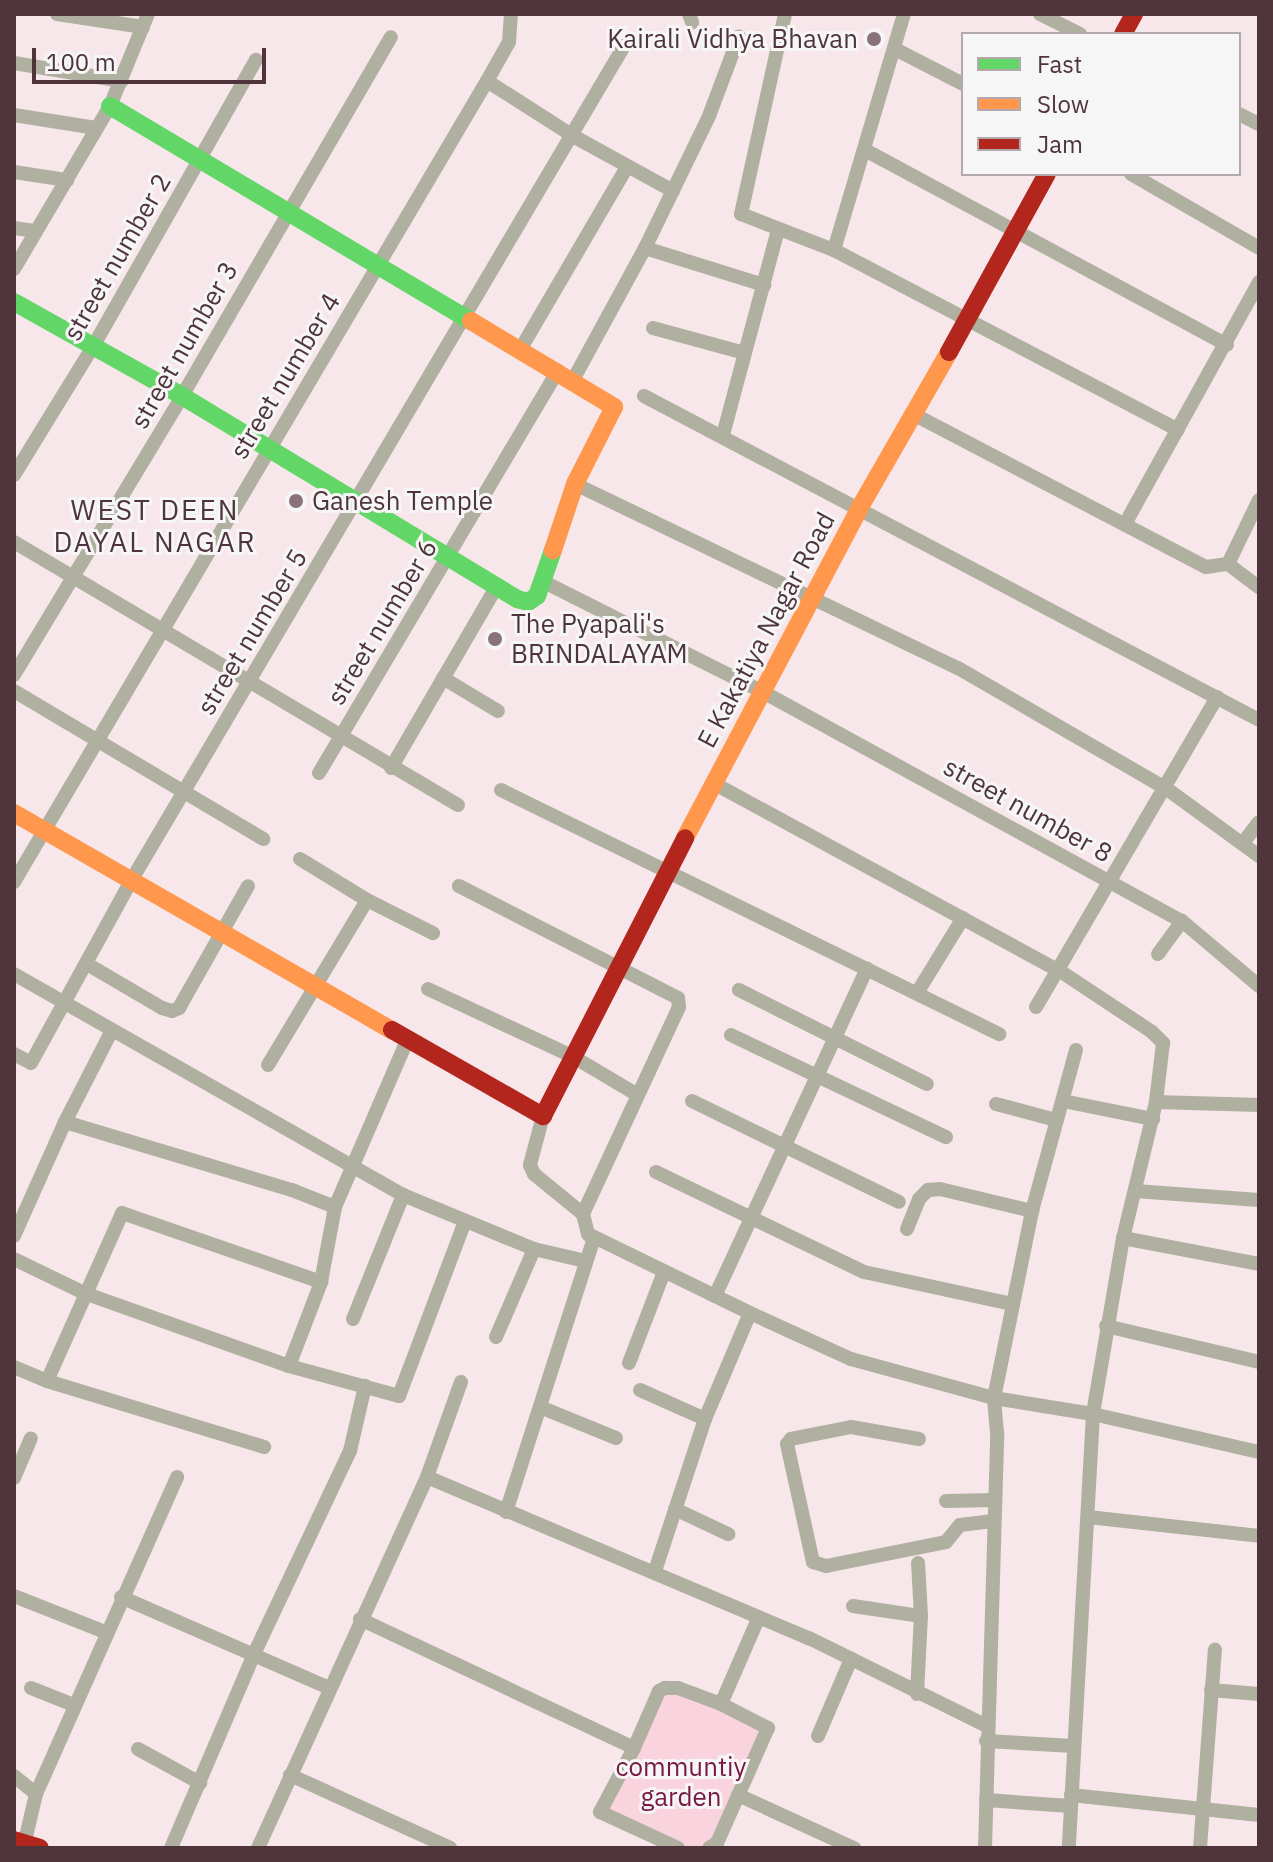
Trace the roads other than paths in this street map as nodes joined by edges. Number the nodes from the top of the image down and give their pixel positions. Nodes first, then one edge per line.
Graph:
1 (57, 14) edge
2 (511, 14) edge
3 (785, 14) edge
4 (904, 14) edge
5 (1040, 14) edge
6 (1134, 14) edge
7 (146, 21) edge
8 (1076, 32) edge
9 (1124, 32) edge
10 (739, 36) dead end
11 (391, 37) dead end
12 (624, 46) dead end
13 (895, 49) junction
14 (256, 60) dead end
15 (14, 63) edge
16 (122, 81) junction
17 (487, 81) junction
18 (961, 83) edge
19 (110, 106) junction
20 (14, 115) edge
21 (1241, 115) edge
22 (1259, 124) edge
23 (96, 128) junction
24 (573, 136) junction
25 (865, 150) junction
26 (199, 162) junction
27 (627, 167) junction
28 (14, 172) edge
29 (1046, 176) edge
30 (1134, 176) edge
31 (67, 180) junction
32 (673, 191) junction
33 (287, 213) junction
34 (14, 228) edge
35 (778, 230) junction
36 (36, 231) junction
37 (1016, 232) junction
38 (645, 248) junction
39 (1259, 248) edge
40 (834, 250) junction
41 (378, 267) junction
42 (14, 269) edge
43 (1259, 282) edge
44 (764, 285) junction
45 (14, 302) edge
46 (966, 319) junction
47 (464, 320) junction
48 (653, 328) dead end
49 (94, 345) junction
50 (1227, 345) junction
51 (520, 350) junction
52 (745, 353) junction
53 (566, 375) junction
54 (182, 396) junction
55 (644, 396) dead end
56 (915, 415) junction
57 (1178, 430) junction
58 (723, 435) junction
59 (271, 449) junction
60 (14, 475) edge
61 (575, 484) junction
62 (1259, 500) edge
63 (358, 502) junction
64 (860, 507) junction
65 (1125, 524) junction
66 (14, 542) edge
67 (449, 556) junction
68 (1228, 564) junction
69 (73, 578) junction
70 (544, 582) junction
71 (497, 586) junction
72 (1259, 587) edge
73 (812, 598) junction
74 (163, 631) junction
75 (14, 675) edge
76 (443, 678) junction
77 (248, 682) junction
78 (14, 691) edge
79 (763, 692) junction
80 (1217, 697) junction
81 (498, 711) dead end
82 (1259, 720) edge
83 (341, 737) junction
84 (98, 741) junction
85 (391, 768) junction
86 (319, 773) dead end
87 (715, 784) junction
88 (1167, 789) junction
89 (501, 790) dead end
90 (185, 791) junction
91 (458, 805) dead end
92 (14, 813) edge
93 (1259, 822) edge
94 (43, 830) junction
95 (263, 839) dead end
96 (1243, 843) junction
97 (1259, 856) edge
98 (300, 859) dead end
99 (666, 873) junction
100 (131, 881) junction
101 (14, 882) edge
102 (1110, 882) junction
103 (248, 886) dead end
104 (459, 886) dead end
105 (367, 900) junction
106 (963, 918) junction
107 (1182, 921) junction
108 (222, 933) junction
109 (433, 933) dead end
110 (1158, 954) dead end
111 (87, 964) junction
112 (620, 965) junction
113 (867, 969) junction
114 (1060, 971) junction
115 (14, 974) edge
116 (314, 986) junction
117 (1259, 986) edge
118 (428, 989) dead end
119 (739, 990) dead end
120 (917, 993) junction
121 (65, 1002) junction
122 (1036, 1007) dead end
123 (111, 1032) junction
124 (999, 1034) dead end
125 (731, 1035) dead end
126 (838, 1037) junction
127 (407, 1041) junction
128 (1076, 1050) dead end
129 (14, 1054) edge
130 (572, 1056) junction
131 (268, 1065) dead end
132 (818, 1078) junction
133 (927, 1084) dead end
134 (636, 1094) junction
135 (692, 1101) dead end
136 (1063, 1101) junction
137 (1156, 1102) junction
138 (996, 1104) dead end
139 (1259, 1105) edge
140 (543, 1116) junction
141 (1153, 1119) junction
142 (1056, 1120) junction
143 (65, 1122) junction
144 (946, 1137) dead end
145 (785, 1147) junction
146 (352, 1168) junction
147 (656, 1172) dead end
148 (1135, 1191) junction
149 (403, 1195) junction
150 (1259, 1200) edge
151 (899, 1202) dead end
152 (335, 1207) junction
153 (1032, 1211) junction
154 (583, 1214) junction
155 (753, 1220) junction
156 (465, 1221) junction
157 (907, 1229) dead end
158 (14, 1236) edge
159 (594, 1238) junction
160 (1123, 1238) junction
161 (534, 1249) junction
162 (14, 1259) edge
163 (585, 1261) junction
164 (1259, 1264) edge
165 (664, 1272) junction
166 (321, 1282) junction
167 (84, 1293) junction
168 (715, 1296) junction
169 (1012, 1304) junction
170 (750, 1313) junction
171 (353, 1319) dead end
172 (1106, 1326) junction
173 (496, 1337) dead end
174 (1259, 1362) edge
175 (629, 1363) dead end
176 (289, 1366) junction
177 (14, 1367) edge
178 (47, 1381) junction
179 (461, 1382) dead end
180 (365, 1386) junction
181 (640, 1390) dead end
182 (994, 1398) junction
183 (540, 1407) junction
184 (1093, 1414) junction
185 (705, 1419) junction
186 (31, 1438) dead end
187 (616, 1438) dead end
188 (919, 1439) dead end
189 (264, 1447) dead end
190 (1259, 1452) edge
191 (177, 1477) dead end
192 (427, 1477) junction
193 (14, 1478) edge
194 (994, 1500) junction
195 (946, 1501) dead end
196 (675, 1509) junction
197 (506, 1512) junction
198 (1088, 1517) junction
199 (993, 1521) junction
200 (728, 1534) dead end
201 (1259, 1536) edge
202 (918, 1563) dead end
203 (655, 1571) junction
204 (14, 1596) edge
205 (121, 1597) junction
206 (853, 1606) dead end
207 (921, 1616) junction
208 (360, 1619) junction
209 (758, 1619) junction
210 (105, 1632) junction
211 (1215, 1650) dead end
212 (254, 1654) junction
213 (851, 1659) junction
214 (31, 1688) dead end
215 (329, 1688) junction
216 (1211, 1690) junction
217 (917, 1694) junction
218 (1259, 1694) edge
219 (721, 1704) junction
220 (74, 1705) junction
221 (986, 1733) junction
222 (818, 1736) dead end
223 (1073, 1746) junction
224 (634, 1748) junction
225 (138, 1749) dead end
226 (290, 1775) junction
227 (14, 1776) edge
228 (200, 1783) junction
229 (36, 1794) junction
230 (738, 1795) junction
231 (986, 1800) junction
232 (1071, 1801) junction
233 (1204, 1807) junction
234 (1259, 1815) edge
235 (26, 1843) edge
236 (652, 1843) edge
237 (171, 1848) edge
238 (258, 1848) edge
239 (450, 1848) edge
240 (678, 1848) edge
241 (709, 1848) edge
242 (854, 1848) edge
243 (985, 1848) edge
244 (1069, 1848) edge
245 (1200, 1848) edge

1 - 7 street
2 - 17 street, street number 4
3 - 35 street
4 - 13 street
5 - 8 street
6 - 9 street
7 - 16 street
10 - 32 street, street number 6
11 - 33 street, street number 3
12 - 24 street, street number 5
13 - 18 street
13 - 25 street
14 - 26 street, street number 2
15 - 16 street
16 - 19 street
17 - 24 street
17 - 41 street, street number 4
19 - 23 street
19 - 26 street
20 - 23 street
21 - 22 street
23 - 31 street
24 - 27 street
24 - 47 street, street number 5
25 - 37 street
25 - 40 street
26 - 33 street
26 - 49 street, street number 2
27 - 32 street
27 - 51 street
28 - 31 street
29 - 37 street, E Kakatiya Nagar Road
30 - 39 street
31 - 36 street
32 - 38 street, street number 6
33 - 41 street
33 - 54 street, street number 3
34 - 36 street
35 - 40 street
35 - 44 street
36 - 42 street
37 - 46 street, E Kakatiya Nagar Road
37 - 50 street
38 - 44 street
38 - 53 street, street number 6
40 - 46 street
41 - 47 street
41 - 59 street, street number 4
43 - 50 street
44 - 52 street
45 - 49 street
46 - 56 street, E Kakatiya Nagar Road
46 - 57 street
47 - 51 street
47 - 63 street, street number 5
48 - 52 street
49 - 54 street
49 - 60 street, street number 2
50 - 57 street
51 - 53 street
52 - 58 street
53 - 61 street
53 - 67 street, street number 6
54 - 59 street
54 - 69 street, street number 3
55 - 58 street
56 - 64 street, E Kakatiya Nagar Road
56 - 65 street
57 - 65 street
58 - 64 street
59 - 63 street
59 - 74 street, street number 4
61 - 70 street
61 - 73 street
62 - 68 street
63 - 67 street
63 - 77 street, street number 5
64 - 73 street, E Kakatiya Nagar Road
64 - 80 street
65 - 68 street
66 - 69 street
67 - 71 street
67 - 83 street, street number 6
68 - 72 street
69 - 74 street
69 - 75 street, street number 3
70 - 71 street
70 - 79 street, street number 8
71 - 76 street
73 - 79 street, E Kakatiya Nagar Road
73 - 88 street
74 - 77 street
74 - 84 street, street number 4
76 - 81 street
76 - 85 street
77 - 83 street
77 - 90 street, street number 5
78 - 84 street
79 - 87 street, E Kakatiya Nagar Road
79 - 102 street, street number 8
80 - 82 street
80 - 88 street
83 - 85 street
83 - 86 street, street number 6
84 - 90 street
84 - 94 street, street number 4
85 - 91 street
87 - 99 street, E Kakatiya Nagar Road
87 - 106 street
88 - 96 street
88 - 102 street
89 - 99 street
90 - 95 street
90 - 100 street, street number 5
92 - 94 street
93 - 96 street
94 - 100 street
94 - 101 street, street number 4
96 - 97 street
98 - 105 street
99 - 112 street, E Kakatiya Nagar Road
99 - 113 street
100 - 108 street
100 - 111 street, street number 5
102 - 107 street, street number 8
102 - 114 street
103 - 108 street
104 - 112 street
105 - 109 street
105 - 116 street
106 - 114 street
106 - 120 street
107 - 110 street
107 - 117 street, street number 8
108 - 111 street
108 - 116 street
111 - 121 street, street number 5
112 - 130 street, E Kakatiya Nagar Road
112 - 134 street
113 - 120 street
113 - 126 street
114 - 122 street
114 - 137 street
115 - 121 street
116 - 127 street
116 - 131 street
118 - 130 street
119 - 126 street
120 - 124 street
121 - 123 street
121 - 129 street, street number 5
123 - 143 street
123 - 146 street
125 - 132 street
126 - 132 street
126 - 133 street
127 - 140 street
127 - 146 street
128 - 136 street
130 - 134 street
130 - 140 street, E Kakatiya Nagar Road
132 - 144 street
132 - 145 street
134 - 154 street
135 - 145 street
136 - 141 street
136 - 142 street
137 - 139 street
137 - 141 street
138 - 142 street
140 - 154 street
141 - 148 street
142 - 153 street
143 - 152 street
143 - 158 street
145 - 151 street
145 - 155 street
146 - 149 street
146 - 152 street
147 - 155 street
148 - 150 street
148 - 160 street
149 - 156 street
149 - 171 street
152 - 166 street
153 - 157 street
153 - 169 street
154 - 159 street
155 - 168 street
155 - 169 street
156 - 161 street
156 - 180 street
159 - 163 street
159 - 165 street
160 - 164 street
160 - 172 street
161 - 163 street
161 - 173 street
162 - 167 street
163 - 183 street
165 - 168 street
165 - 175 street
166 - 167 street
166 - 176 street
167 - 176 street
167 - 178 street
168 - 170 street
169 - 182 street
170 - 182 street
170 - 185 street
172 - 174 street
172 - 184 street
176 - 180 street
177 - 178 street
178 - 189 street
179 - 192 street
180 - 212 street
181 - 185 street
182 - 184 street
182 - 194 street
183 - 187 street
183 - 197 street
184 - 190 street
184 - 198 street
185 - 196 street
186 - 193 street
188 - 199 street
191 - 205 street
192 - 197 street
192 - 208 street
194 - 195 street
194 - 199 street
196 - 200 street
196 - 203 street
197 - 203 street
198 - 201 street
198 - 223 street
199 - 221 street
202 - 207 street
203 - 209 street
204 - 210 street
205 - 210 street
205 - 212 street
206 - 207 street
207 - 217 street
208 - 215 street
208 - 224 street
209 - 213 street
209 - 219 street
210 - 220 street
211 - 216 street
212 - 215 street
212 - 228 street
213 - 217 street
213 - 222 street
214 - 220 street
215 - 226 street
216 - 218 street
216 - 233 street
217 - 221 street
219 - 224 street
219 - 230 street
220 - 229 street
221 - 223 street
221 - 231 street
223 - 232 street
224 - 236 street
225 - 228 street
226 - 238 street
226 - 239 street
227 - 229 street
228 - 237 street
229 - 235 street
230 - 241 street
230 - 242 street
231 - 232 street
231 - 243 street
232 - 233 street
232 - 244 street
233 - 234 street
233 - 245 street
236 - 240 street

